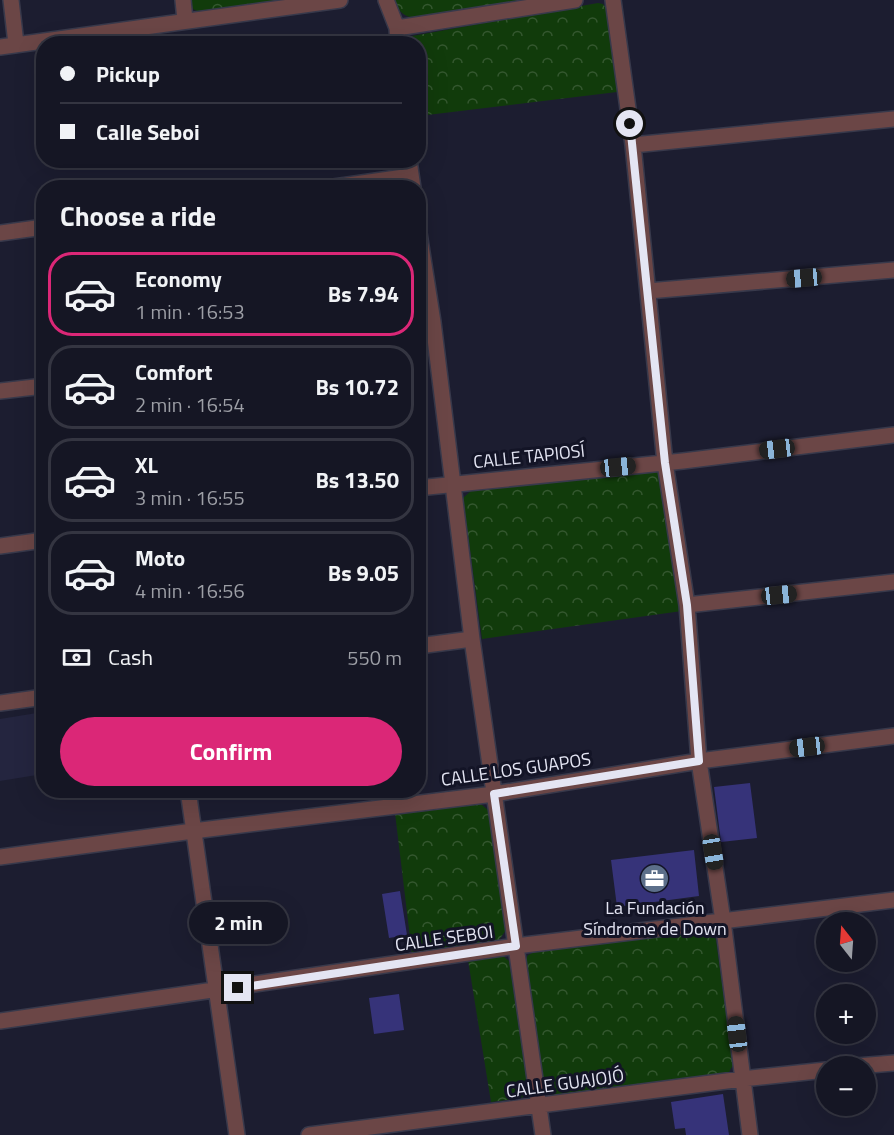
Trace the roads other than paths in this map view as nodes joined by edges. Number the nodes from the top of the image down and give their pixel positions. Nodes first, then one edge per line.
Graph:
1 (11, 0) edge
2 (183, 0) edge
3 (340, 0) edge
4 (386, 0) edge
5 (575, 0) edge
6 (613, 0) edge
7 (185, 21) junction
8 (75, 36) edge
9 (398, 36) edge
10 (36, 41) edge
11 (16, 44) junction
12 (0, 47) edge
13 (894, 119) edge
14 (633, 145) junction
15 (36, 228) edge
16 (0, 233) edge
17 (894, 270) edge
18 (648, 291) junction
19 (426, 323) edge
20 (36, 387) edge
21 (0, 391) edge
22 (894, 435) edge
23 (665, 463) junction
24 (452, 483) junction
25 (426, 487) edge
26 (36, 541) edge
27 (0, 546) edge
28 (894, 582) edge
29 (687, 605) junction
30 (472, 639) junction
31 (426, 645) edge
32 (36, 698) edge
33 (0, 703) edge
34 (894, 736) edge
35 (699, 761) junction
36 (494, 794) junction
37 (189, 798) edge
38 (193, 831) junction
39 (0, 857) edge
40 (894, 900) edge
41 (723, 921) junction
42 (516, 946) junction
43 (215, 991) junction
44 (0, 1021) edge
45 (894, 1063) edge
46 (876, 1064) edge
47 (816, 1071) edge
48 (742, 1079) junction
49 (539, 1106) junction
50 (237, 1135) edge
51 (309, 1135) edge
52 (543, 1135) edge
53 (750, 1135) edge

1 - 11 street
2 - 7 street
3 - 7 street
4 - 9 street
5 - 9 street
6 - 14 street
7 - 8 street
10 - 11 street
11 - 12 street
13 - 14 street
14 - 18 street
15 - 16 street
17 - 18 street
18 - 23 street
19 - 24 street
20 - 21 street
22 - 23 street, CALLE TAPIOSÍ
23 - 24 street, CALLE TAPIOSÍ
23 - 29 street
24 - 25 street, CALLE TAPIOSÍ
24 - 30 street
26 - 27 street
28 - 29 street
29 - 35 street
30 - 31 street
30 - 36 street
32 - 33 street
34 - 35 street, CALLE LOS GUAPOS
35 - 36 street, CALLE LOS GUAPOS
35 - 41 street
36 - 38 street, CALLE LOS GUAPOS
36 - 42 street
37 - 38 street
38 - 39 street, CALLE LOS GUAPOS
38 - 43 street
40 - 41 street, CALLE SEBOI
41 - 42 street, CALLE SEBOI
41 - 48 street
42 - 43 street, CALLE SEBOI
42 - 49 street
43 - 44 street, CALLE SEBOI
43 - 50 street
45 - 46 street
47 - 48 street, CALLE GUAJOJÓ
48 - 49 street, CALLE GUAJOJÓ
48 - 53 street
49 - 51 street, CALLE GUAJOJÓ
49 - 52 street

